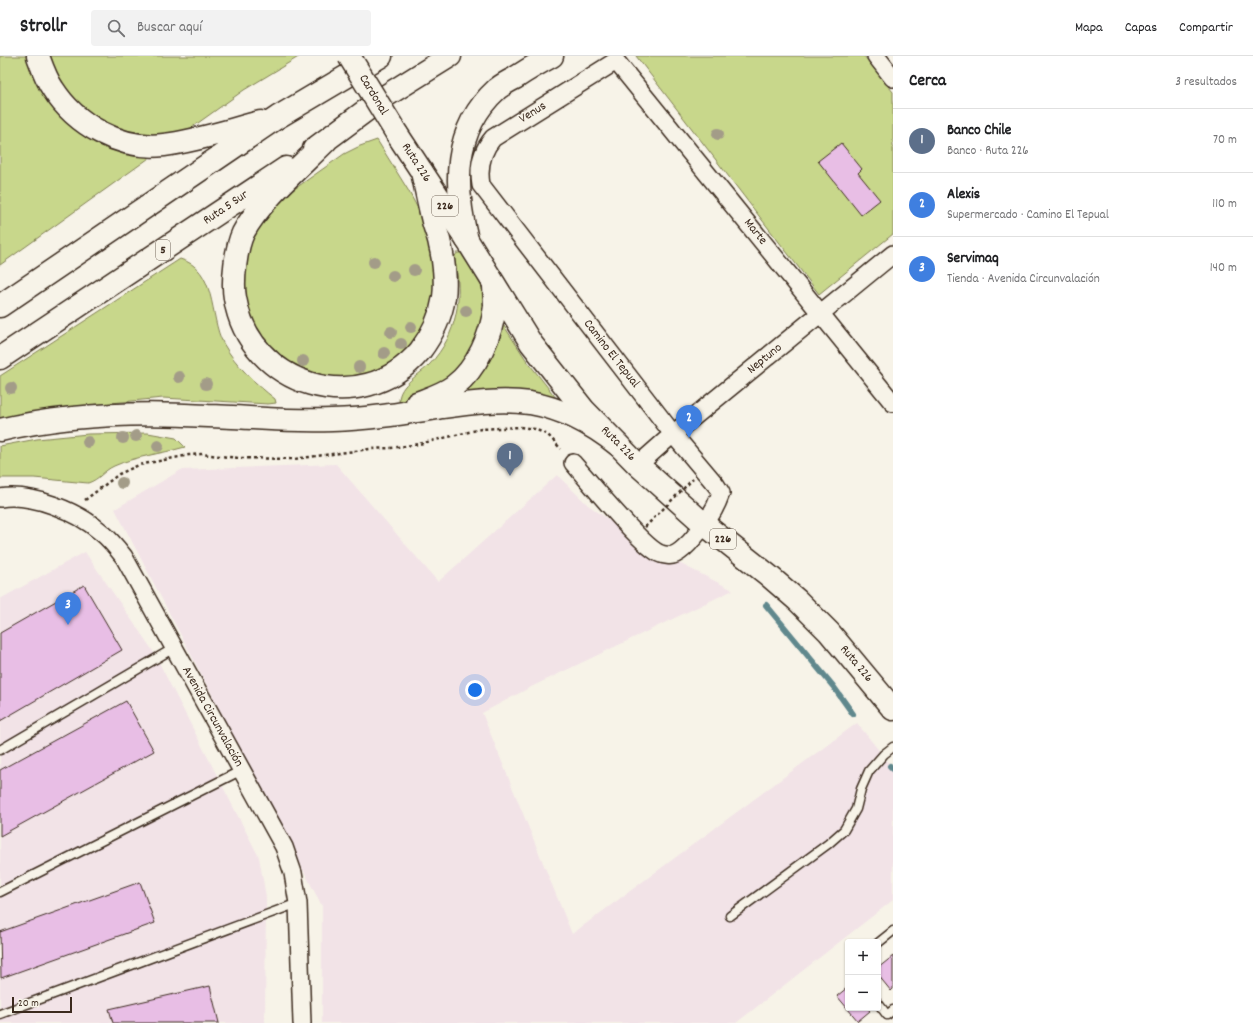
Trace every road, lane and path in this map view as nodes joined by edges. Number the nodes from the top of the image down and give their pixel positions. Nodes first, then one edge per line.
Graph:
1 (38, 56) edge
2 (349, 56) edge
3 (381, 56) edge
4 (450, 56) edge
5 (552, 56) edge
6 (876, 56) edge
7 (616, 61) joint
8 (893, 78) edge
9 (278, 117) junction
10 (397, 134) joint
11 (326, 142) junction
12 (422, 172) junction
13 (481, 185) joint
14 (467, 240) junction
15 (893, 254) edge
16 (494, 284) junction
17 (0, 306) edge
18 (820, 313) junction
19 (0, 358) edge
20 (893, 403) edge
21 (382, 416) junction
22 (0, 430) edge
23 (673, 434) junction
24 (618, 445) junction
25 (573, 463) joint
26 (638, 465) junction
27 (693, 479) dead end
28 (0, 498) edge
29 (71, 512) junction
30 (705, 525) junction
31 (645, 527) dead end
32 (174, 648) junction
33 (893, 709) edge
34 (893, 747) edge
35 (0, 750) edge
36 (242, 770) junction
37 (0, 892) edge
38 (298, 903) junction
39 (730, 916) dead end
40 (893, 931) edge
41 (881, 941) edge
42 (881, 1007) edge
43 (893, 1010) edge
44 (0, 1014) edge
45 (302, 1023) edge

1 - 9 main road
2 - 10 main road, Cardonal, bridge
3 - 9 main road
4 - 11 main road, Ruta 5 Sur / 5
5 - 14 main road
6 - 8 street
7 - 13 street, Venus
7 - 18 street, Marte
9 - 17 main road
10 - 12 main road, Ruta 226 / 226
11 - 12 main road
11 - 19 main road, Ruta 5 Sur / 5
12 - 14 main road, Ruta 226 / 226
13 - 23 street, Camino El Tepual
14 - 16 main road, Ruta 226 / 226
15 - 18 street, Neptuno
16 - 21 main road
16 - 24 main road, Ruta 226 / 226
18 - 20 street, Marte
18 - 23 street, Neptuno
21 - 22 main road
21 - 24 main road
23 - 26 street, Neptuno
23 - 30 street, Camino El Tepual
24 - 26 main road, Ruta 226 / 226
25 - 29 path
25 - 30 street
26 - 30 main road, Ruta 226 / 226
27 - 31 path, bridge
28 - 29 street, Avenida Circunvalación
29 - 32 street, Avenida Circunvalación
30 - 33 main road, Ruta 226 / 226
32 - 35 lane
32 - 36 street, Avenida Circunvalación
34 - 39 lane
36 - 37 lane
36 - 38 street, Avenida Circunvalación
38 - 44 lane
38 - 45 street, Avenida Circunvalación
40 - 41 lane
42 - 43 lane

